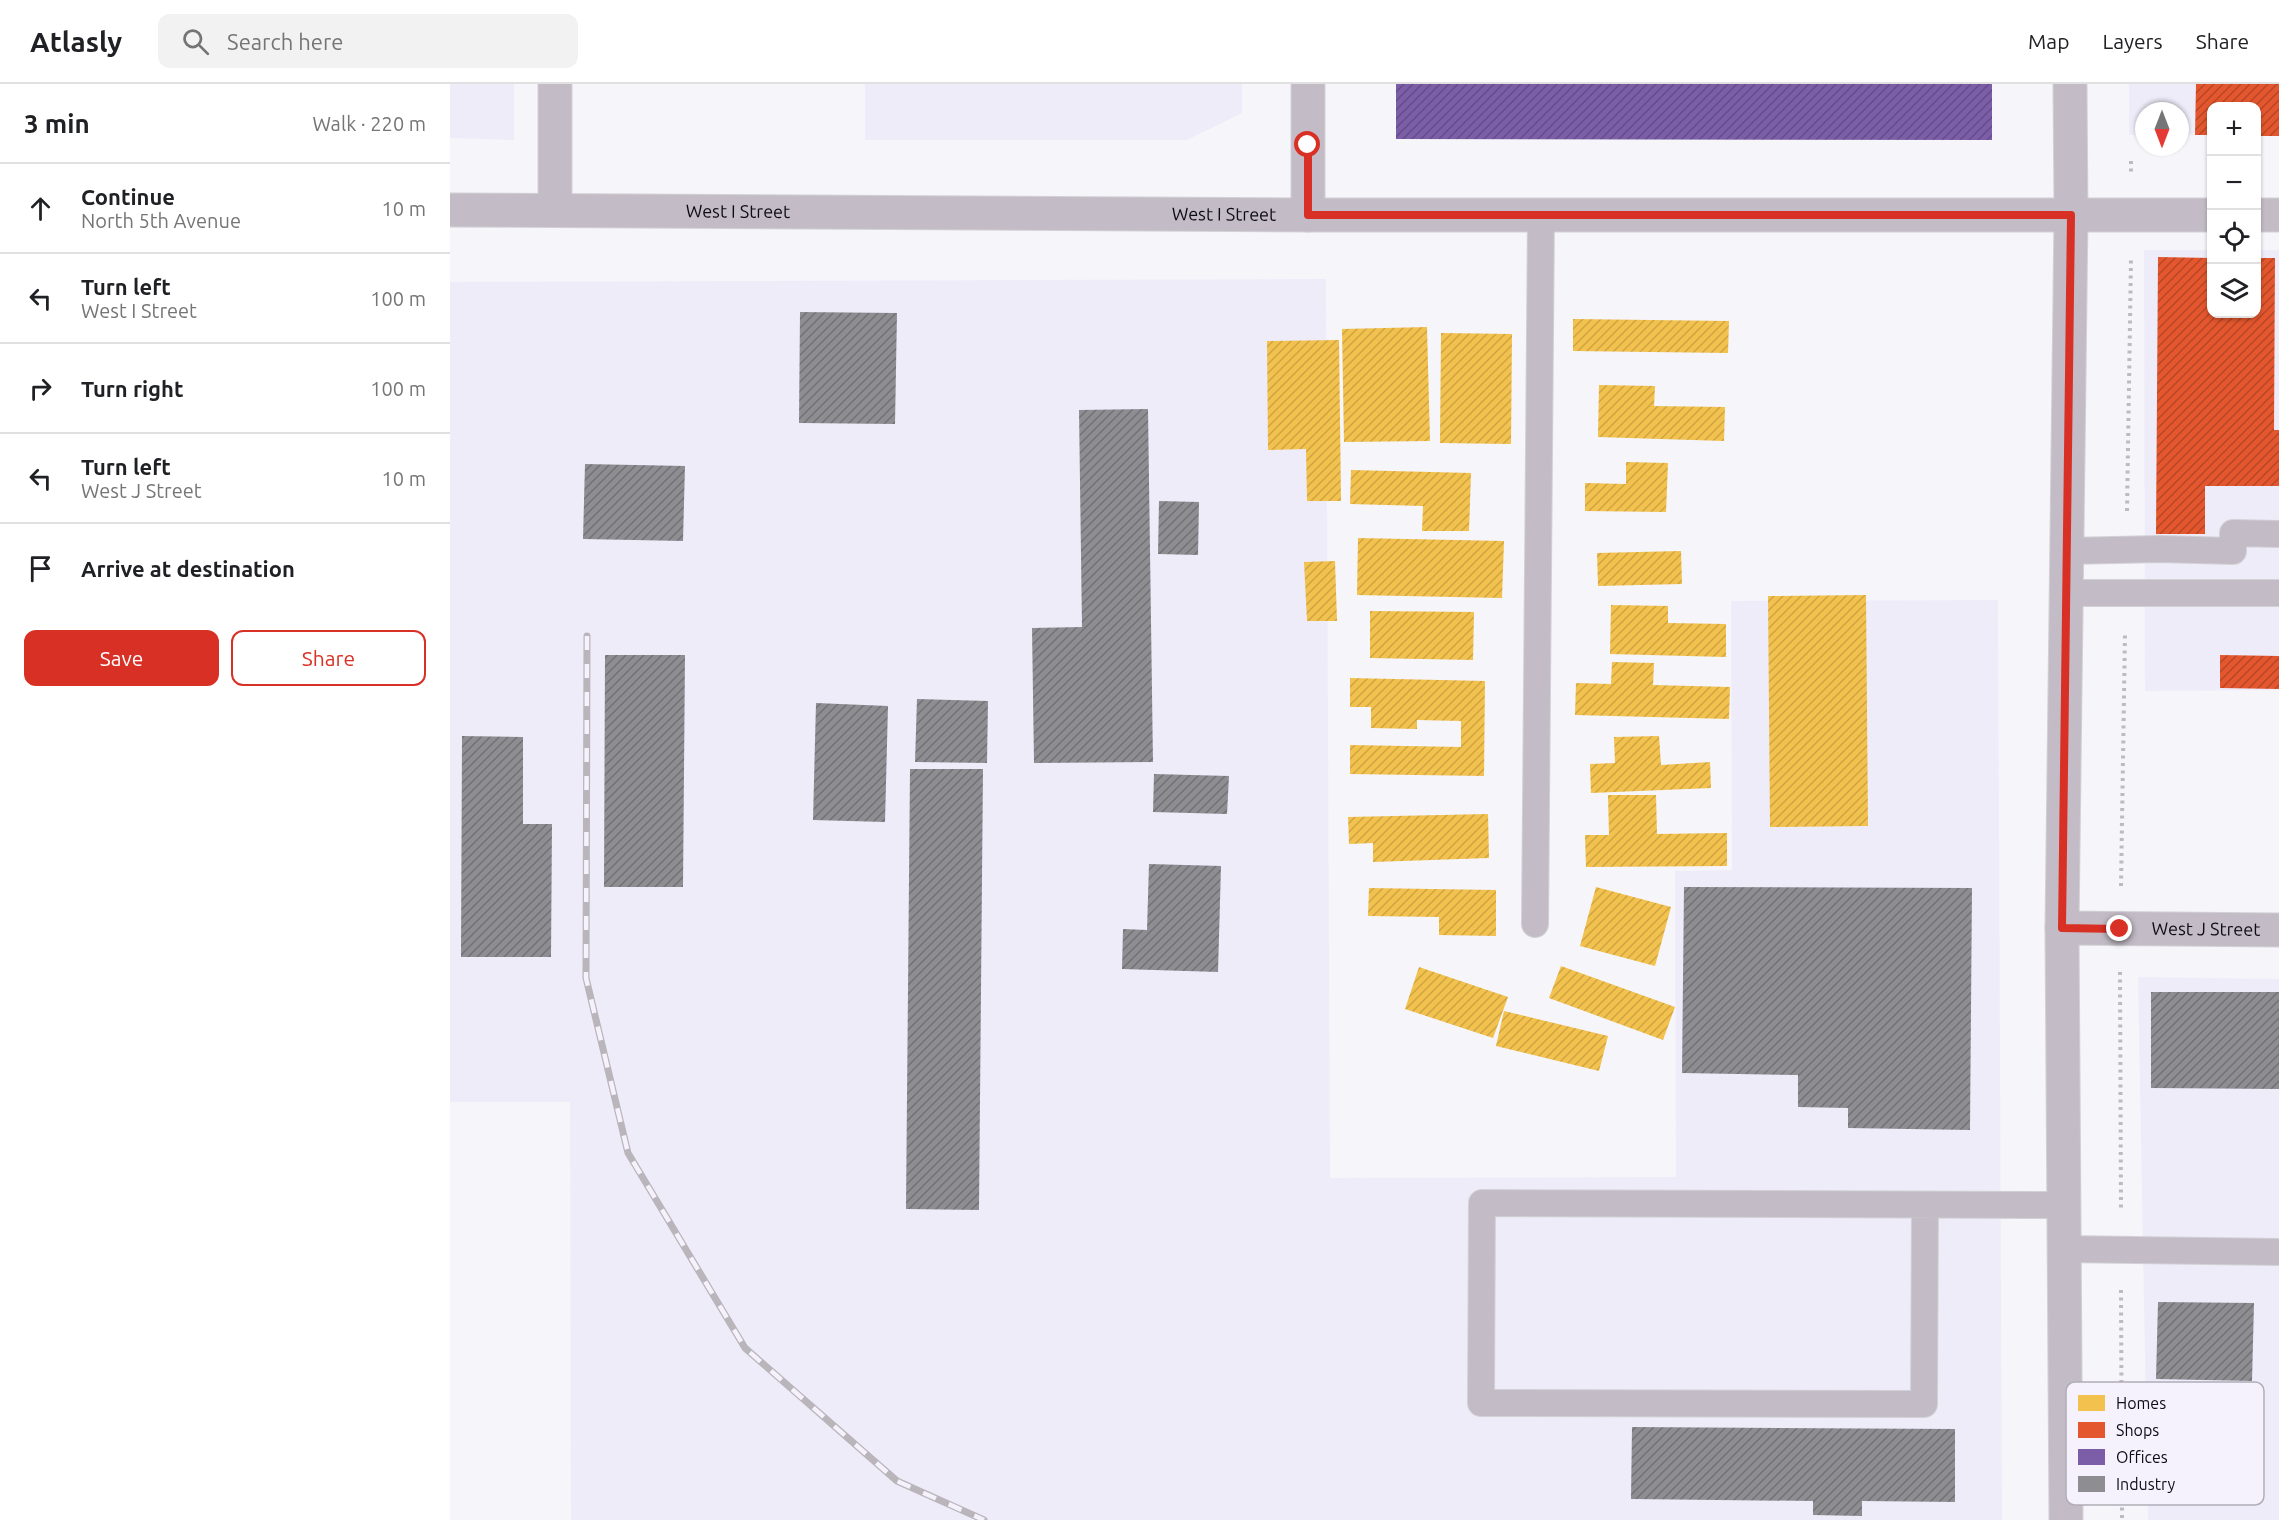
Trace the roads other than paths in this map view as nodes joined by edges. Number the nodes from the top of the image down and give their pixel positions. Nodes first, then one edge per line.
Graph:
1 (555, 84) edge
2 (1308, 84) edge
3 (2070, 84) edge
4 (450, 210) edge
5 (555, 210) junction
6 (1308, 215) junction
7 (1541, 215) junction
8 (2071, 215) junction
9 (2207, 215) edge
10 (2261, 215) edge
11 (2279, 215) edge
12 (2279, 534) edge
13 (2067, 551) junction
14 (2066, 593) junction
15 (2279, 593) edge
16 (1535, 924) dead end
17 (2062, 928) junction
18 (2279, 930) edge
19 (1925, 1205) junction
20 (2063, 1205) junction
21 (2064, 1249) junction
22 (2279, 1252) edge
23 (2066, 1520) edge

1 - 5 street
2 - 6 street
3 - 8 street
4 - 5 street, West I Street
5 - 6 street, West I Street
6 - 7 street, West I Street
7 - 8 street, West I Street
7 - 16 lane
8 - 9 street, West I Street
8 - 13 street
10 - 11 street
12 - 13 lane
13 - 14 street
14 - 15 lane
14 - 17 street
17 - 18 street, West J Street
17 - 20 street
19 - 19 lane
19 - 20 lane
20 - 21 street
21 - 22 lane
21 - 23 street

